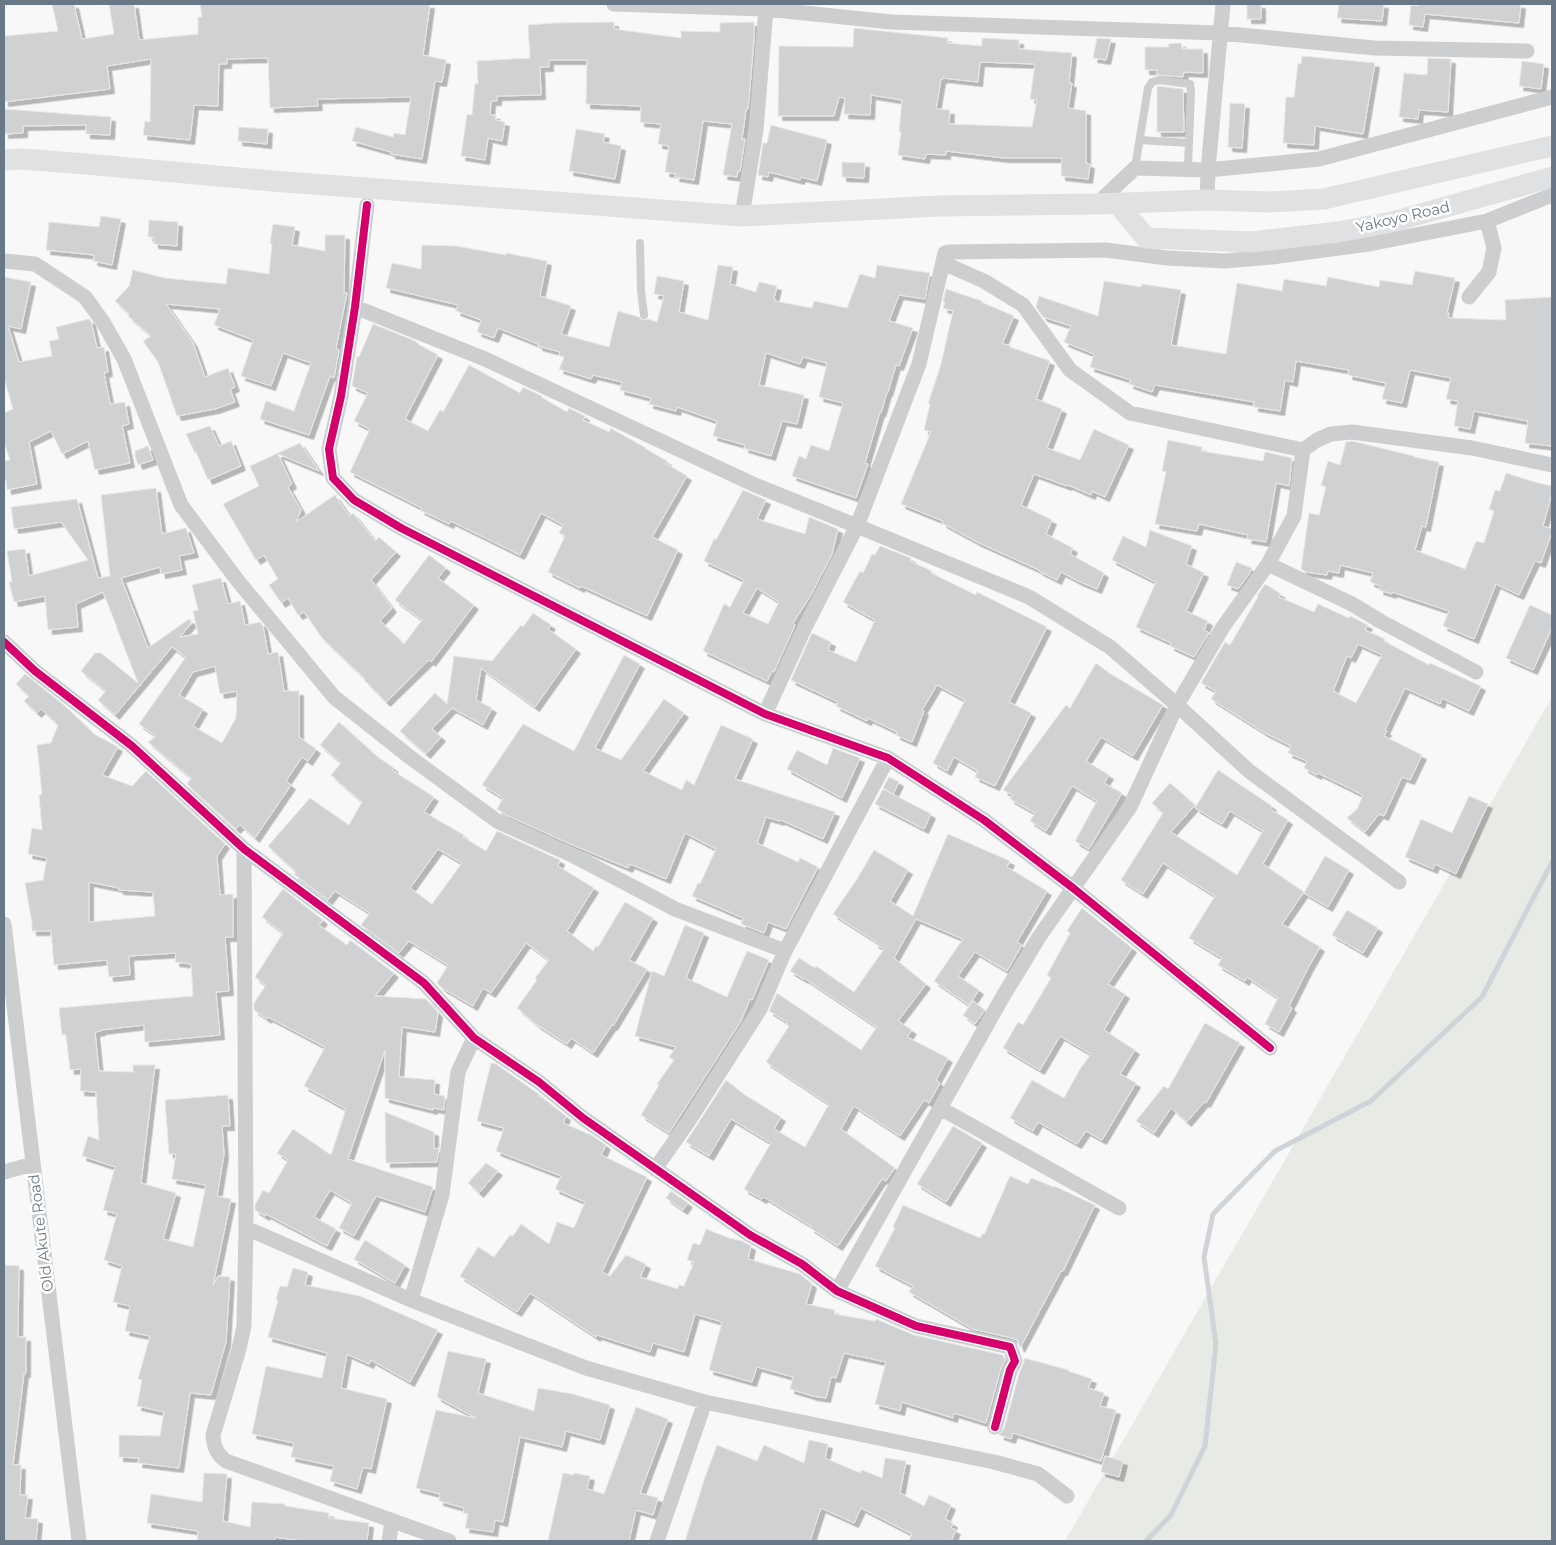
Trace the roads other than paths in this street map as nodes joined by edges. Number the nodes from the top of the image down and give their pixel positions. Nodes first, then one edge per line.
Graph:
1 (614, 4) edge
2 (1222, 4) edge
3 (714, 5) edge
4 (766, 9) junction
5 (1220, 33) junction
6 (1527, 51) dead end
7 (1552, 98) edge
8 (1140, 140) junction
9 (1189, 143) junction
10 (1552, 146) edge
11 (4, 160) edge
12 (1135, 168) junction
13 (1188, 168) junction
14 (1208, 170) junction
15 (1552, 177) edge
16 (1552, 195) edge
17 (1207, 200) junction
18 (1097, 204) junction
19 (1118, 204) junction
20 (367, 205) dead end
21 (742, 216) junction
22 (1487, 221) junction
23 (640, 243) dead end
24 (4, 261) edge
25 (943, 263) junction
26 (1469, 297) dead end
27 (355, 307) junction
28 (644, 315) dead end
29 (1304, 450) junction
30 (1552, 465) edge
31 (857, 526) junction
32 (1268, 564) junction
33 (4, 642) edge
34 (1476, 672) dead end
35 (1177, 705) junction
36 (764, 714) junction
37 (888, 758) junction
38 (244, 849) junction
39 (1399, 882) dead end
40 (1073, 888) junction
41 (4, 924) edge
42 (785, 951) junction
43 (10, 1025) edge
44 (474, 1038) junction
45 (1270, 1048) dead end
46 (940, 1108) junction
47 (33, 1164) junction
48 (656, 1169) junction
49 (4, 1172) edge
50 (1119, 1208) dead end
51 (246, 1228) junction
52 (837, 1291) junction
53 (411, 1300) junction
54 (705, 1402) junction
55 (995, 1427) dead end
56 (1068, 1496) dead end
57 (392, 1521) junction
58 (79, 1541) edge
59 (389, 1541) edge
60 (449, 1541) edge
61 (657, 1541) edge

1 - 3 street
2 - 5 street
3 - 4 street
4 - 5 street
4 - 21 street
5 - 6 street
5 - 14 street
7 - 14 street
8 - 9 lane
8 - 9 lane
8 - 12 lane
9 - 13 lane
10 - 17 main road
11 - 21 main road
12 - 13 street
12 - 18 street
13 - 14 street
14 - 17 street
15 - 19 main road, Yakoyo Road
16 - 22 street
17 - 19 main road
18 - 19 main road
18 - 21 main road
20 - 27 street
22 - 25 street
22 - 26 street
23 - 28 lane
24 - 42 street
25 - 29 street
25 - 31 street
27 - 31 street
27 - 36 street
29 - 30 street
29 - 32 street
31 - 35 street
31 - 36 street
32 - 34 street
32 - 35 street
33 - 38 street
35 - 39 street
35 - 40 street
36 - 37 street
37 - 40 street
37 - 42 street
38 - 44 street
38 - 51 street
40 - 45 street
40 - 46 street
41 - 43 street, Old Akute Road
42 - 48 street
43 - 47 street, Old Akute Road
44 - 48 street
44 - 53 street
46 - 50 street
46 - 52 street
47 - 49 street
47 - 58 street, Old Akute Road
48 - 52 street
51 - 53 street
51 - 57 street
52 - 55 street
53 - 54 street
54 - 56 street
54 - 61 street
57 - 59 street
57 - 60 street

